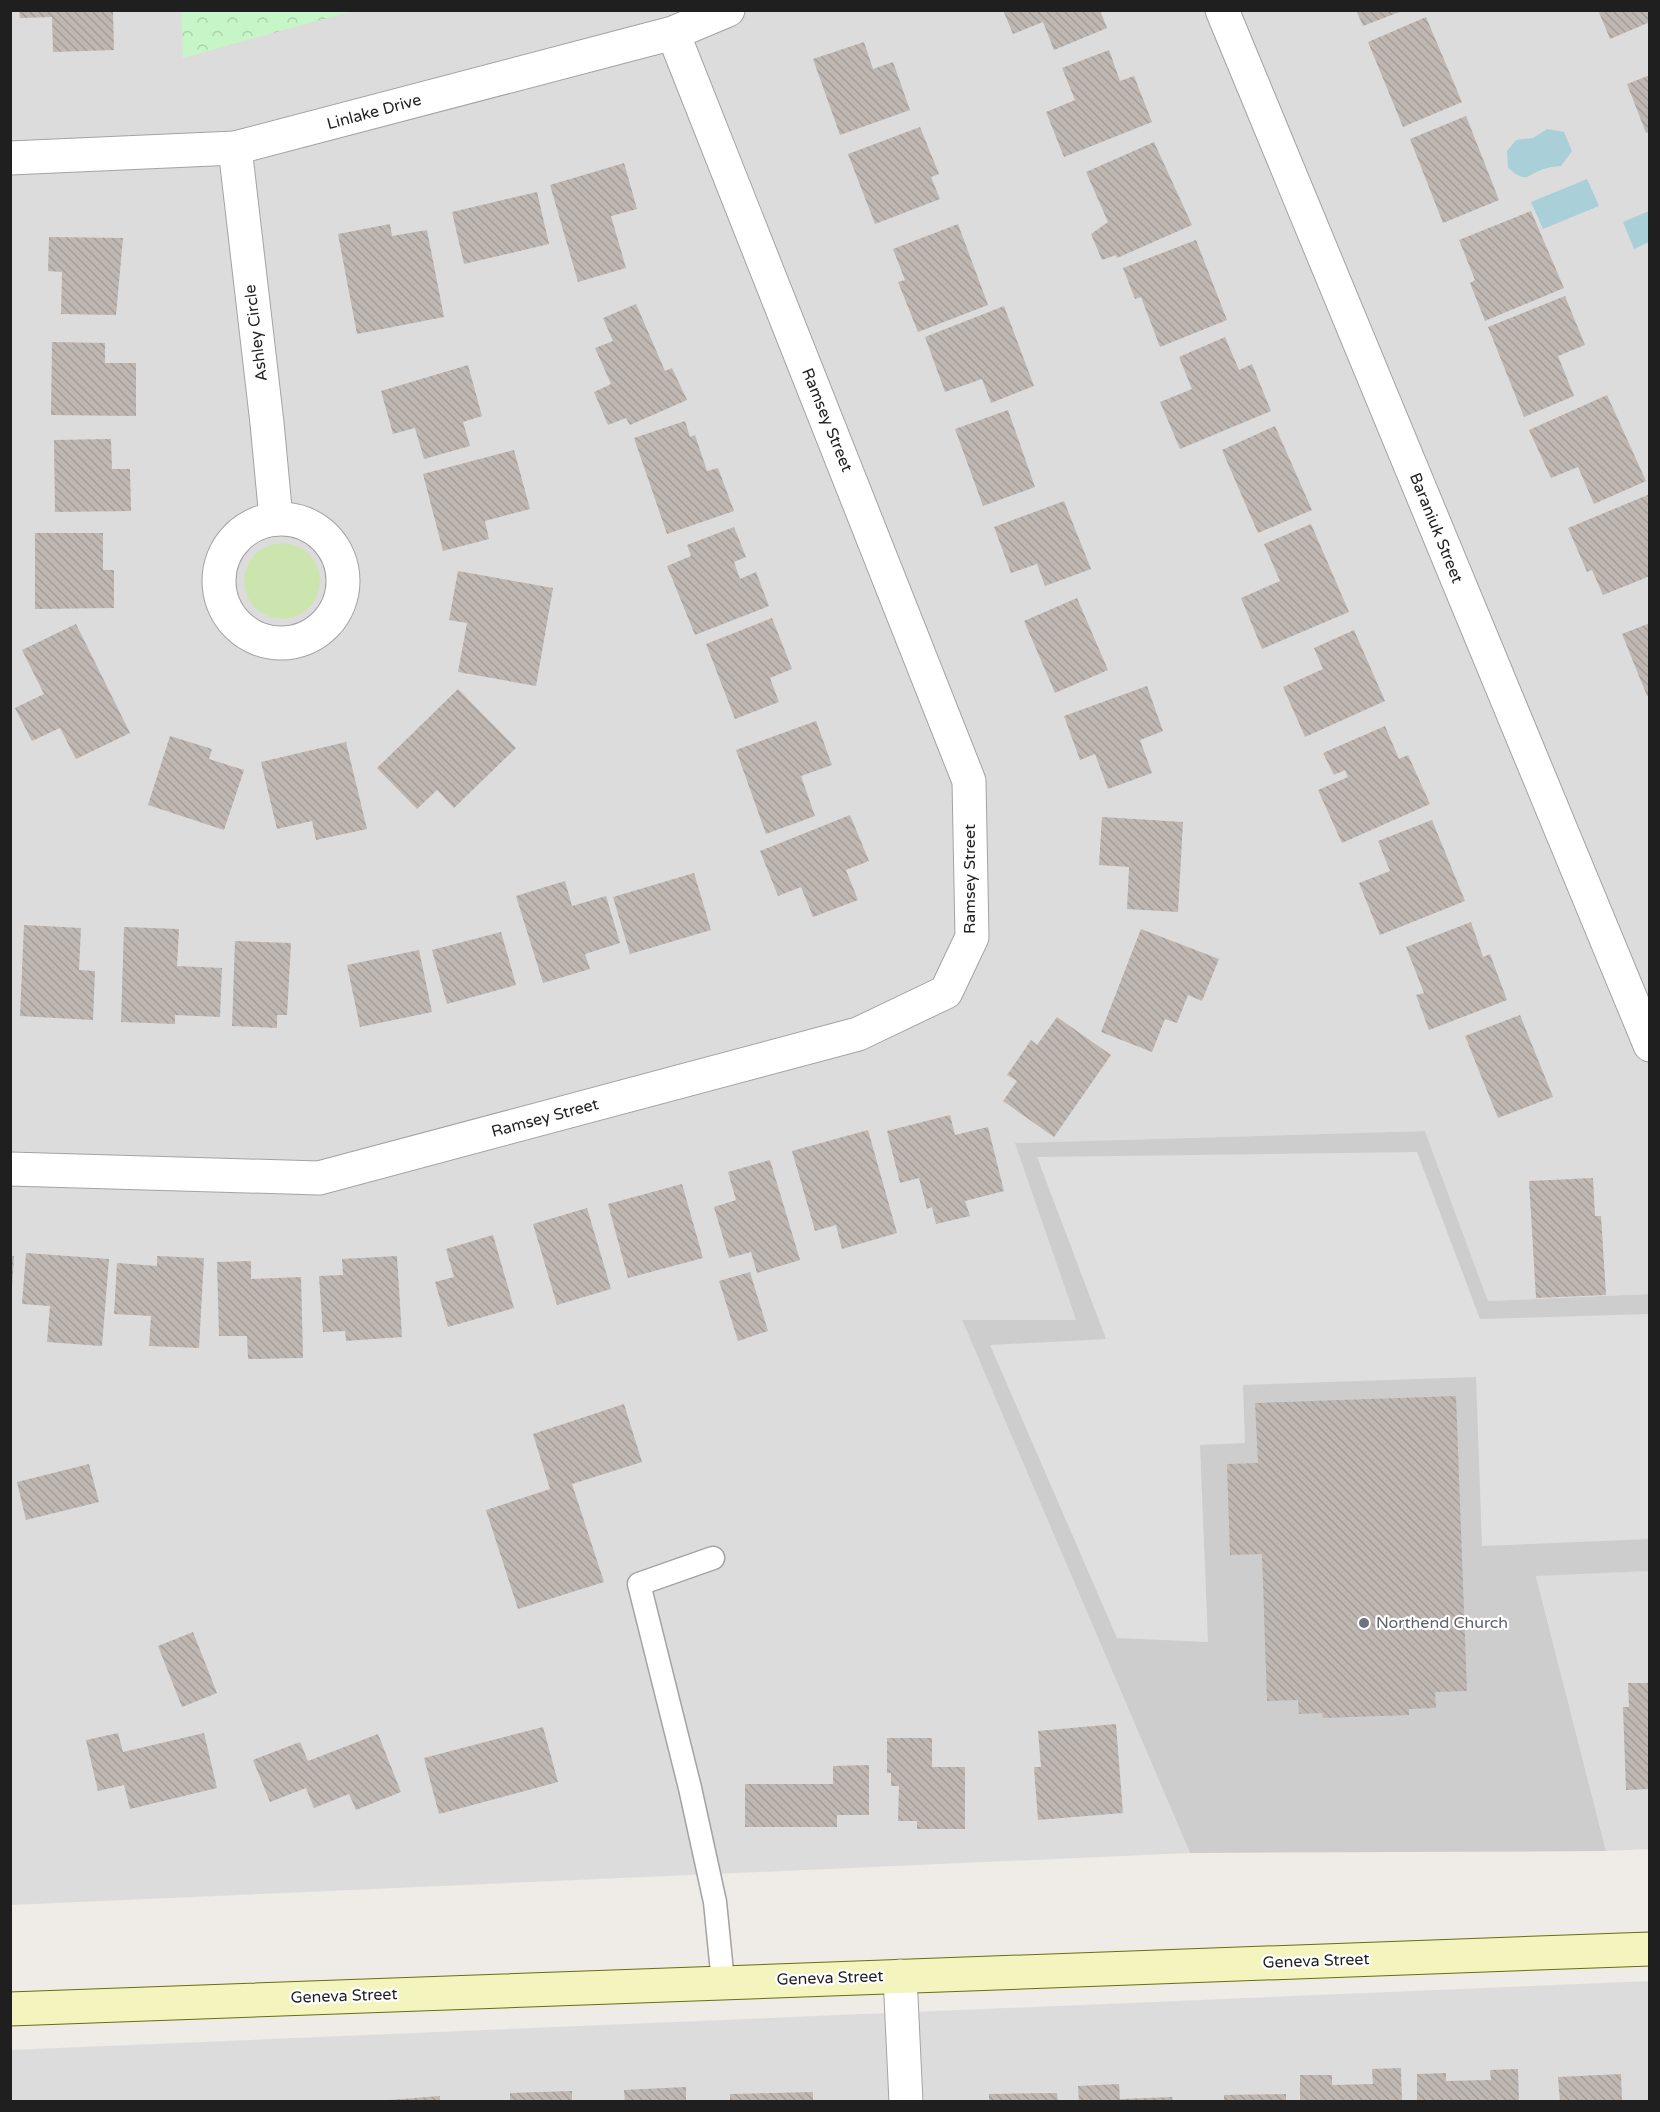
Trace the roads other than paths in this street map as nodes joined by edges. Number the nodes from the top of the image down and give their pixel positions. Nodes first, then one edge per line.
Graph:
1 (728, 10) edge
2 (1222, 10) edge
3 (674, 33) junction
4 (235, 148) junction
5 (10, 158) edge
6 (276, 519) dead end
7 (1650, 1045) edge
8 (10, 1168) edge
9 (713, 1558) dead end
10 (1650, 1949) edge
11 (900, 1976) junction
12 (723, 1982) junction
13 (10, 2009) edge
14 (906, 2102) edge

1 - 3 street, Linlake Drive
2 - 7 street, Baraniuk Street
3 - 4 street, Linlake Drive
3 - 8 street, Ramsey Street
4 - 5 street, Linlake Drive
4 - 6 street, Ashley Circle
9 - 12 lane
10 - 11 main road, Geneva Street
11 - 12 main road, Geneva Street
11 - 14 street
12 - 13 main road, Geneva Street

